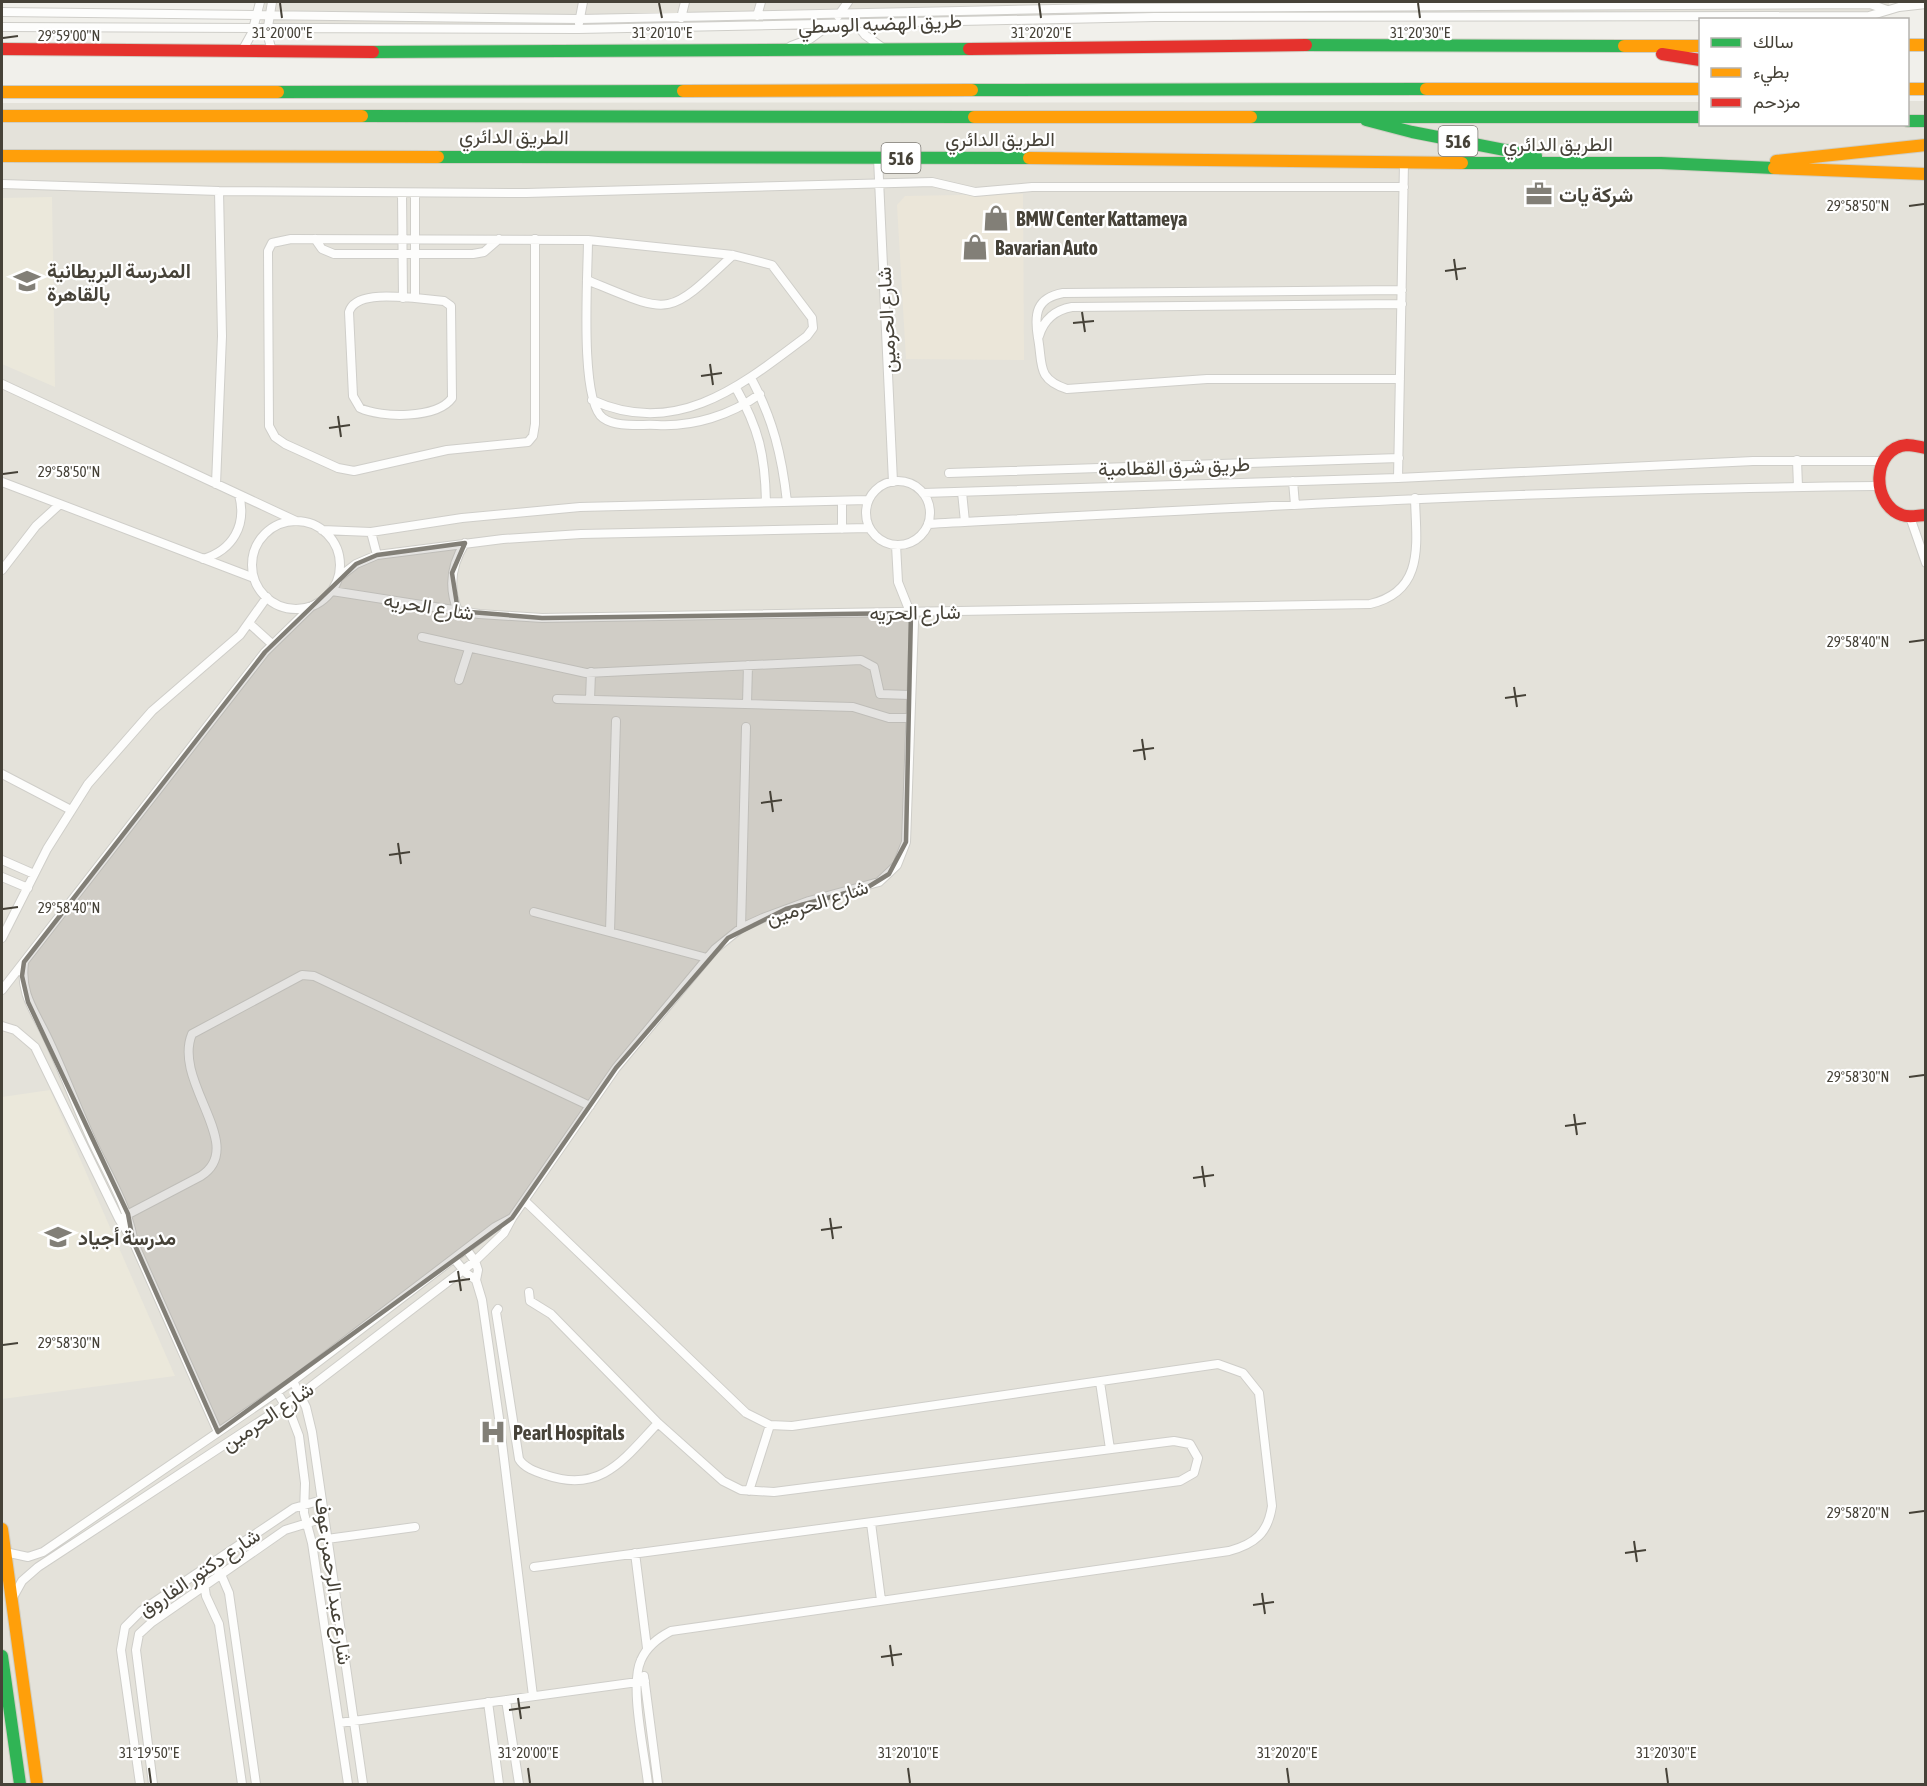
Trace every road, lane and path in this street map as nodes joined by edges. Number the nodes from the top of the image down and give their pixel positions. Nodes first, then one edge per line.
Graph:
1 (260, 2) edge
2 (272, 2) edge
3 (583, 2) edge
4 (685, 2) edge
5 (761, 2) edge
6 (848, 2) edge
7 (1312, 4) edge
8 (1493, 4) edge
9 (1598, 4) edge
10 (1899, 4) edge
11 (1926, 4) edge
12 (1006, 6) edge
13 (1020, 6) edge
14 (1542, 6) junction
15 (1887, 6) edge
16 (1775, 8) edge
17 (2, 12) edge
18 (850, 13) junction
19 (840, 14) junction
20 (257, 15) junction
21 (269, 15) junction
22 (757, 15) junction
23 (1312, 16) junction
24 (1542, 17) junction
25 (681, 18) junction
26 (580, 19) junction
27 (856, 24) junction
28 (829, 25) junction
29 (2, 27) edge
30 (254, 28) junction
31 (267, 28) junction
32 (578, 29) junction
33 (1909, 45) edge
34 (1926, 45) edge
35 (1699, 46) edge
36 (1621, 47) junction
37 (2, 49) edge
38 (776, 50) junction
39 (889, 50) junction
40 (242, 51) junction
41 (273, 52) junction
42 (1699, 60) edge
43 (1699, 89) edge
44 (1909, 89) edge
45 (1926, 89) edge
46 (2, 92) edge
47 (1352, 115) junction
48 (2, 116) edge
49 (1699, 117) edge
50 (1909, 121) edge
51 (1926, 121) edge
52 (1926, 145) edge
53 (2, 156) edge
54 (878, 158) junction
55 (1404, 163) junction
56 (1565, 163) junction
57 (1752, 165) junction
58 (1801, 168) junction
59 (1926, 174) edge
60 (2, 184) edge
61 (880, 185) junction
62 (1404, 187) junction
63 (219, 191) junction
64 (415, 192) junction
65 (402, 193) junction
66 (315, 239) junction
67 (403, 239) junction
68 (499, 239) junction
69 (535, 239) junction
70 (415, 240) junction
71 (588, 240) junction
72 (403, 255) junction
73 (416, 255) junction
74 (733, 255) junction
75 (587, 280) junction
76 (1402, 290) junction
77 (1213, 291) junction
78 (1322, 291) junction
79 (1086, 292) junction
80 (403, 298) junction
81 (415, 298) junction
82 (1322, 304) junction
83 (1402, 304) junction
84 (1213, 305) junction
85 (1086, 306) junction
86 (1039, 339) junction
87 (751, 378) junction
88 (1400, 379) junction
89 (2, 384) edge
90 (736, 388) junction
91 (760, 394) junction
92 (592, 400) junction
93 (746, 405) junction
94 (662, 412) junction
95 (662, 426) junction
96 (1926, 448) edge
97 (1399, 458) junction
98 (1797, 460) junction
99 (1883, 461) junction
100 (949, 473) dead end
101 (1398, 478) junction
102 (1293, 481) junction
103 (2, 482) edge
104 (893, 482) junction
105 (216, 484) junction
106 (1877, 486) junction
107 (1798, 487) junction
108 (962, 492) junction
109 (923, 493) junction
110 (239, 495) junction
111 (1415, 498) junction
112 (868, 500) junction
113 (842, 501) junction
114 (766, 502) junction
115 (787, 502) junction
116 (59, 505) junction
117 (1294, 505) junction
118 (1926, 514) edge
119 (1910, 517) junction
120 (296, 521) junction
121 (965, 522) junction
122 (928, 525) junction
123 (869, 528) junction
124 (842, 529) junction
125 (322, 530) junction
126 (371, 532) junction
127 (465, 543) junction
128 (896, 545) junction
129 (377, 555) junction
130 (203, 559) junction
131 (1926, 563) edge
132 (2, 570) edge
133 (339, 577) junction
134 (254, 578) junction
135 (332, 591) junction
136 (267, 597) junction
137 (312, 606) junction
138 (458, 611) junction
139 (911, 613) junction
140 (250, 624) junction
141 (422, 637) dead end
142 (272, 644) junction
143 (469, 649) junction
144 (748, 665) junction
145 (591, 672) junction
146 (459, 680) dead end
147 (910, 695) junction
148 (557, 699) dead end
149 (590, 700) junction
150 (747, 704) junction
151 (910, 718) junction
152 (616, 721) dead end
153 (746, 727) dead end
154 (2, 774) edge
155 (71, 810) junction
156 (2, 860) edge
157 (34, 874) junction
158 (2, 877) edge
159 (28, 888) junction
160 (534, 912) dead end
161 (741, 928) junction
162 (610, 932) junction
163 (2, 938) edge
164 (707, 958) junction
165 (24, 962) junction
166 (2, 990) edge
167 (2, 1026) edge
168 (590, 1106) junction
169 (525, 1201) junction
170 (128, 1214) junction
171 (512, 1218) junction
172 (119, 1219) junction
173 (133, 1241) junction
174 (467, 1250) junction
175 (455, 1260) junction
176 (475, 1261) junction
177 (462, 1270) junction
178 (476, 1280) junction
179 (529, 1292) dead end
180 (498, 1309) dead end
181 (293, 1382) junction
182 (1100, 1382) junction
183 (278, 1392) junction
184 (300, 1395) junction
185 (510, 1398) junction
186 (496, 1400) junction
187 (286, 1405) junction
188 (512, 1416) junction
189 (499, 1418) junction
190 (658, 1423) junction
191 (770, 1425) junction
192 (218, 1432) junction
193 (1110, 1449) junction
194 (749, 1491) junction
195 (321, 1500) junction
196 (305, 1503) junction
197 (324, 1518) junction
198 (307, 1523) junction
199 (871, 1523) junction
200 (415, 1527) dead end
201 (2, 1529) edge
202 (327, 1539) junction
203 (4, 1552) junction
204 (635, 1553) junction
205 (534, 1567) dead end
206 (205, 1568) junction
207 (223, 1576) junction
208 (203, 1588) junction
209 (11, 1600) junction
210 (881, 1600) junction
211 (647, 1648) junction
212 (121, 1650) junction
213 (136, 1650) junction
214 (2, 1656) edge
215 (640, 1682) junction
216 (4, 1692) edge
217 (533, 1696) junction
218 (506, 1700) junction
219 (488, 1702) junction
220 (354, 1721) junction
221 (339, 1723) junction
222 (34, 1766) junction
223 (20, 1785) edge
224 (27, 1785) edge
225 (37, 1785) edge
226 (140, 1785) edge
227 (153, 1785) edge
228 (242, 1785) edge
229 (256, 1785) edge
230 (348, 1785) edge
231 (363, 1785) edge
232 (499, 1785) edge
233 (519, 1785) edge
234 (648, 1785) edge
235 (658, 1785) edge

1 - 20 street
2 - 21 street
3 - 26 street
4 - 25 street
5 - 22 street
6 - 18 street
6 - 19 street
7 - 8 street, طريق الهضبه الوسطي
7 - 13 street, طريق الهضبه الوسطي
7 - 23 street
8 - 14 street, طريق الهضبه الوسطي
9 - 14 street, طريق الهضبه الوسطي
9 - 16 street, طريق الهضبه الوسطي
10 - 11 street, طريق الهضبه الوسطي
10 - 15 street, طريق الهضبه الوسطي
12 - 13 street, طريق الهضبه الوسطي
12 - 18 street, طريق الهضبه الوسطي
14 - 24 street
15 - 16 street, طريق الهضبه الوسطي
16 - 24 street, طريق الهضبه الوسطي
17 - 20 street, طريق الهضبه الوسطي
18 - 19 street, طريق الهضبه الوسطي
18 - 27 street
19 - 22 street, طريق الهضبه الوسطي
19 - 28 street
20 - 21 street, طريق الهضبه الوسطي
20 - 30 street
21 - 26 street, طريق الهضبه الوسطي
21 - 31 street
22 - 25 street, طريق الهضبه الوسطي
23 - 24 street, طريق الهضبه الوسطي
23 - 27 street, طريق الهضبه الوسطي
25 - 26 street, طريق الهضبه الوسطي
26 - 32 street
27 - 28 street, طريق الهضبه الوسطي
27 - 39 street
28 - 32 street, طريق الهضبه الوسطي
28 - 38 street
29 - 30 street, طريق الهضبه الوسطي
30 - 31 street, طريق الهضبه الوسطي
30 - 40 street
31 - 32 street, طريق الهضبه الوسطي
31 - 41 street
33 - 34 main road
35 - 36 main road
36 - 39 main road
36 - 42 main road
37 - 40 main road
38 - 39 main road
38 - 41 main road
40 - 41 main road
43 - 46 main road
44 - 45 main road
47 - 48 main road, الطريق الدائري / 516
47 - 49 main road, الطريق الدائري / 516
47 - 56 main road, 516
50 - 51 main road
52 - 57 main road, 516
52 - 58 main road, 516
53 - 54 main road, الطريق الدائري / 516
54 - 55 main road, الطريق الدائري / 516
54 - 61 street, شارع الحرمين
55 - 56 main road, الطريق الدائري / 516
55 - 62 street
56 - 57 main road, الطريق الدائري / 516
57 - 58 main road, الطريق الدائري / 516
58 - 59 main road, الطريق الدائري / 516
60 - 63 street
61 - 62 street
61 - 64 street
61 - 104 street, شارع الحرمين
62 - 76 street
63 - 65 street
63 - 105 street
64 - 65 street
64 - 70 street
65 - 67 street
66 - 67 street
66 - 69 street
66 - 72 street
67 - 70 street
67 - 72 street
68 - 69 street
68 - 70 street
68 - 73 street
69 - 71 street
70 - 73 street
71 - 74 street
71 - 75 street
72 - 73 street
72 - 80 street
73 - 81 street
74 - 75 street
74 - 87 street
75 - 92 street
76 - 78 street
76 - 83 street
77 - 78 street
77 - 79 street
77 - 84 street
78 - 82 street
79 - 85 street
79 - 86 street
80 - 81 street
80 - 81 street
82 - 83 street
82 - 84 street
83 - 88 street
84 - 85 street
85 - 86 street
86 - 88 street
87 - 90 street
87 - 91 street
88 - 97 street
89 - 105 street
90 - 93 street
90 - 94 street
91 - 93 street
91 - 115 street
92 - 94 street
92 - 95 street
93 - 95 street
93 - 114 street
94 - 95 street
96 - 99 main road
97 - 100 street, طريق شرق القطامية
97 - 101 street
98 - 99 street
98 - 101 street
98 - 107 street
99 - 106 main road
101 - 102 street
102 - 108 street
102 - 117 street
103 - 116 street
104 - 109 street
104 - 112 street
105 - 110 street
106 - 107 street
106 - 119 main road
107 - 111 street
108 - 109 street
108 - 121 street
109 - 122 street
110 - 120 street
110 - 130 street
111 - 117 street
111 - 139 street, شارع الحريه
112 - 113 street
112 - 123 street
113 - 115 street
113 - 124 street
114 - 115 street
114 - 126 street
116 - 130 street
116 - 132 street
117 - 121 street
118 - 119 main road
119 - 131 street
120 - 125 street
120 - 134 street
121 - 122 street
122 - 128 street
123 - 124 street
123 - 128 street
124 - 127 street
125 - 126 street
125 - 133 street
126 - 129 street
127 - 129 street
127 - 138 street
128 - 139 street, شارع الحرمين
129 - 133 street
130 - 134 street
133 - 135 street
134 - 136 street
135 - 137 street
135 - 138 street, شارع الحريه
136 - 137 street
136 - 140 street
137 - 142 street
138 - 139 street, شارع الحريه
139 - 147 street, شارع الحرمين
140 - 142 street
140 - 155 street
141 - 143 street
142 - 165 street
143 - 145 street
143 - 146 street
144 - 145 street
144 - 147 street
144 - 150 street
145 - 149 street
147 - 151 street, شارع الحرمين
148 - 149 street
149 - 150 street
150 - 151 street
151 - 161 street, شارع الحرمين
152 - 162 street
153 - 161 street
154 - 155 street
155 - 157 street
156 - 157 street
157 - 159 street
158 - 159 street
159 - 163 street
160 - 162 street
161 - 164 street, شارع الحرمين
162 - 164 street
164 - 168 street, شارع الحرمين
165 - 166 street
165 - 170 street
167 - 172 street
168 - 169 street, شارع الحرمين
168 - 170 street
169 - 171 street, شارع الحرمين
169 - 191 street
170 - 172 street
170 - 173 street
171 - 174 street, شارع الحرمين
171 - 176 street, شارع الحرمين
172 - 173 street
173 - 192 street
174 - 175 street, شارع الحرمين
174 - 176 street
175 - 177 street
175 - 181 street, شارع الحرمين
176 - 177 street, شارع الحرمين
176 - 178 street
177 - 178 street
177 - 184 street, شارع الحرمين
178 - 186 street
179 - 190 street
180 - 185 street
181 - 183 street, شارع الحرمين
181 - 184 street, شارع عبد الرحمن عوف
182 - 191 street
182 - 193 street
182 - 210 street
183 - 187 street, شارع عبد الرحمن عوف
183 - 192 street, شارع الحرمين
184 - 187 street, شارع الحرمين
184 - 195 street, شارع عبد الرحمن عوف
185 - 186 street
185 - 188 street
186 - 189 street
187 - 196 street, شارع عبد الرحمن عوف
187 - 209 street, شارع الحرمين
188 - 189 street
188 - 190 street
189 - 217 street
190 - 194 street
191 - 194 street
192 - 203 street, شارع الحرمين
193 - 194 street
193 - 199 street
195 - 196 street, شارع دكتور الفاروق
195 - 197 street, شارع عبد الرحمن عوف
196 - 198 street, شارع عبد الرحمن عوف
196 - 206 street, شارع دكتور الفاروق
197 - 198 street, شارع دكتور الفاروق
197 - 202 street, شارع عبد الرحمن عوف
198 - 207 street, شارع دكتور الفاروق
198 - 221 street, شارع عبد الرحمن عوف
199 - 204 street
199 - 210 street
200 - 202 street
201 - 203 main road
202 - 220 street, شارع عبد الرحمن عوف
203 - 209 main road
204 - 205 street
204 - 211 street
206 - 207 street
206 - 208 street
206 - 212 street, شارع دكتور الفاروق
207 - 208 street, شارع دكتور الفاروق
207 - 229 street
208 - 213 street, شارع دكتور الفاروق
208 - 228 street
209 - 222 main road
210 - 211 street
211 - 215 street
212 - 213 street
212 - 226 street, شارع دكتور الفاروق
213 - 227 street
214 - 216 main road
215 - 217 street
215 - 234 street
215 - 235 street
216 - 223 main road
217 - 218 street
218 - 219 street
218 - 233 street
219 - 220 street
219 - 232 street
220 - 221 street
220 - 231 street, شارع عبد الرحمن عوف
221 - 230 street, شارع عبد الرحمن عوف
222 - 224 main road
222 - 225 main road

